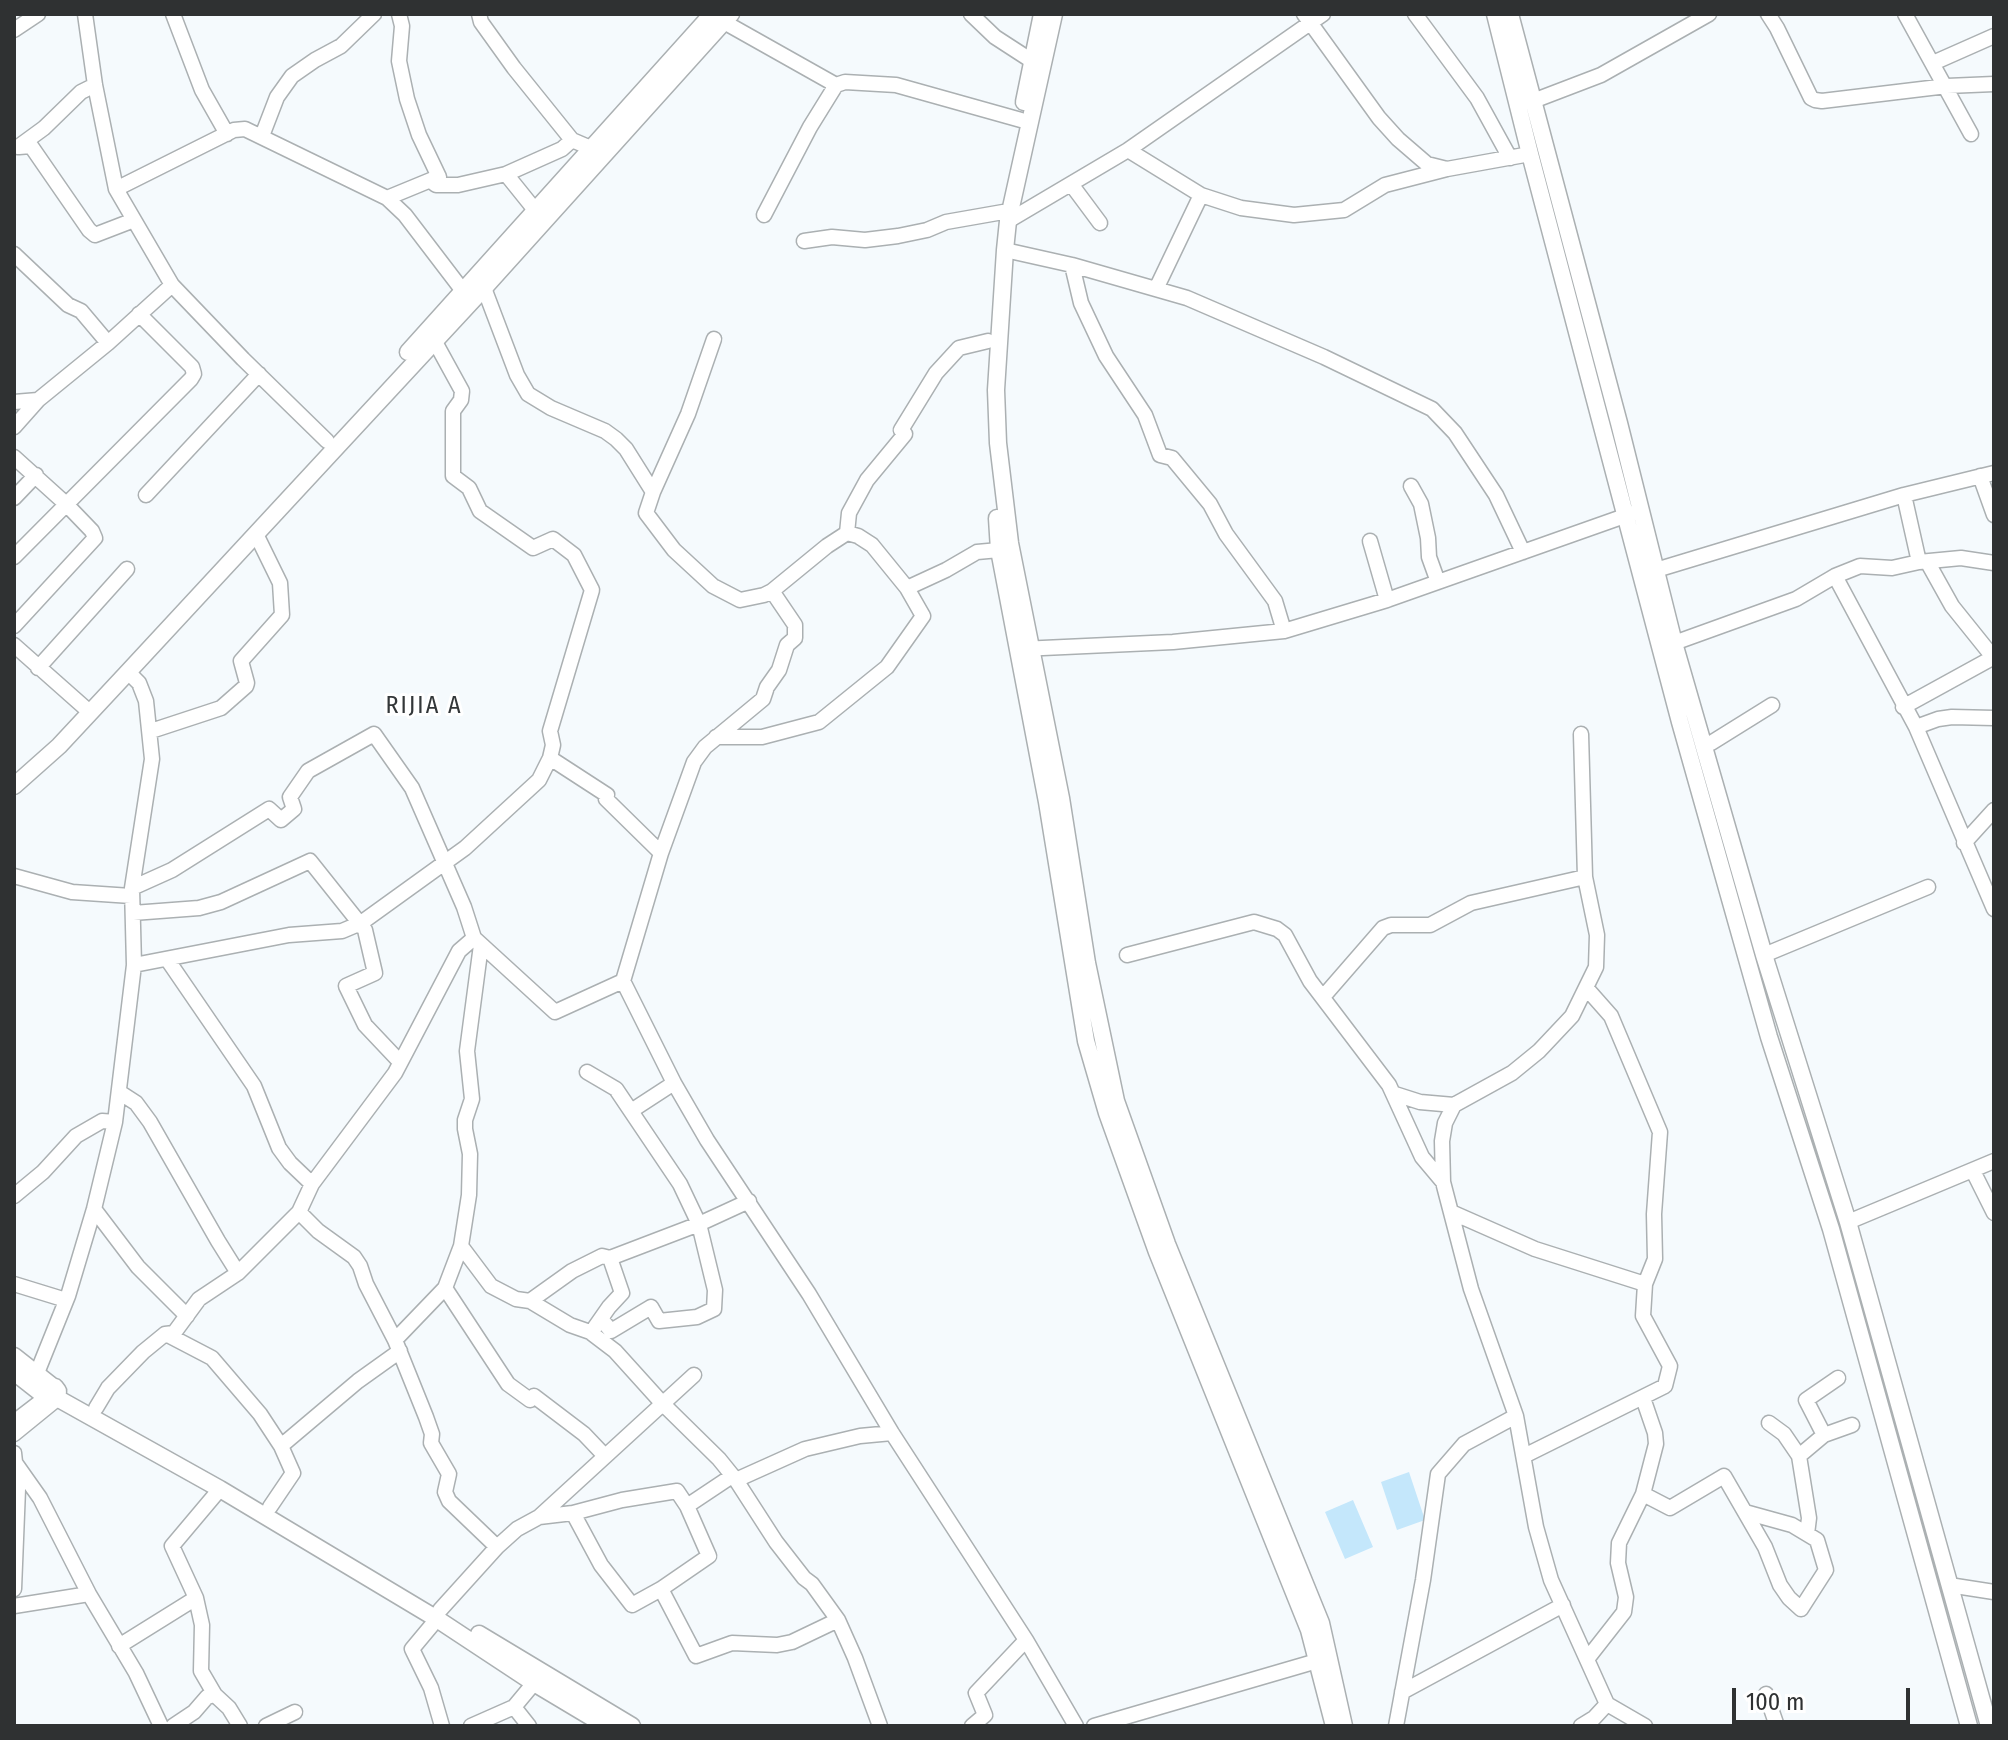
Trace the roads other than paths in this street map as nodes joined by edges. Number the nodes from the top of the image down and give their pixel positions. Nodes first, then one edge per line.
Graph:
1 (38, 14) edge
2 (85, 14) edge
3 (173, 14) edge
4 (374, 14) edge
5 (399, 14) edge
6 (479, 14) edge
7 (971, 14) edge
8 (1042, 14) edge
9 (1054, 14) edge
10 (1415, 14) edge
11 (1495, 14) edge
12 (1510, 14) edge
13 (1709, 14) edge
14 (1768, 14) edge
15 (1905, 14) edge
16 (717, 16) edge
17 (1313, 17) edge
18 (14, 30) edge
19 (1994, 36) edge
20 (1032, 61) junction
21 (1933, 63) junction
22 (1994, 84) edge
23 (95, 85) junction
24 (836, 85) junction
25 (1947, 86) junction
26 (1533, 101) junction
27 (1021, 120) junction
28 (227, 134) junction
29 (1971, 134) dead end
30 (262, 136) junction
31 (572, 140) junction
32 (16, 148) edge
33 (593, 149) junction
34 (1128, 150) junction
35 (1530, 154) junction
36 (1510, 158) junction
37 (1447, 169) junction
38 (506, 174) junction
39 (439, 177) junction
40 (1071, 184) junction
41 (116, 189) junction
42 (1201, 195) junction
43 (387, 198) junction
44 (535, 210) junction
45 (764, 215) dead end
46 (1006, 216) junction
47 (134, 220) junction
48 (1100, 223) dead end
49 (804, 241) dead end
50 (1005, 250) junction
51 (14, 254) edge
52 (1072, 265) junction
53 (172, 285) junction
54 (484, 288) junction
55 (1156, 289) junction
56 (463, 291) junction
57 (139, 314) junction
58 (714, 339) dead end
59 (434, 340) junction
60 (988, 341) junction
61 (108, 343) junction
62 (259, 374) junction
63 (38, 400) junction
64 (14, 402) edge
65 (14, 427) edge
66 (327, 441) junction
67 (14, 457) edge
68 (36, 475) junction
69 (1987, 475) edge
70 (1411, 486) dead end
71 (653, 492) junction
72 (146, 495) dead end
73 (1904, 495) junction
74 (14, 498) edge
75 (66, 504) junction
76 (1633, 513) junction
77 (1994, 515) edge
78 (847, 533) junction
79 (256, 534) junction
80 (1370, 541) dead end
81 (999, 550) junction
82 (1523, 552) junction
83 (14, 557) edge
84 (1990, 559) edge
85 (1923, 562) junction
86 (127, 569) dead end
87 (1656, 570) junction
88 (1835, 576) junction
89 (1438, 582) junction
90 (907, 588) junction
91 (772, 591) junction
92 (1387, 600) junction
93 (14, 626) edge
94 (1284, 631) junction
95 (1674, 643) junction
96 (14, 645) edge
97 (1023, 649) junction
98 (1994, 657) edge
99 (38, 668) junction
100 (128, 672) junction
101 (1772, 705) dead end
102 (84, 707) junction
103 (1903, 707) junction
104 (1994, 718) edge
105 (1916, 727) junction
106 (151, 731) junction
107 (1581, 734) dead end
108 (716, 737) junction
109 (1711, 743) dead end
110 (550, 758) junction
111 (14, 772) edge
112 (14, 786) edge
113 (1994, 810) edge
114 (1964, 843) junction
115 (661, 853) junction
116 (445, 864) junction
117 (14, 876) edge
118 (1585, 877) junction
119 (1990, 880) edge
120 (1928, 887) dead end
121 (131, 892) junction
122 (1994, 909) edge
123 (133, 913) junction
124 (361, 923) junction
125 (478, 942) junction
126 (1127, 955) dead end
127 (1764, 955) junction
128 (167, 959) junction
129 (134, 965) junction
130 (623, 981) junction
131 (1588, 990) junction
132 (1323, 997) junction
133 (400, 1062) junction
134 (587, 1072) dead end
135 (674, 1083) junction
136 (119, 1092) junction
137 (1395, 1094) junction
138 (1454, 1105) junction
139 (631, 1111) junction
140 (115, 1122) junction
141 (1994, 1161) edge
142 (1973, 1171) junction
143 (1443, 1182) junction
144 (312, 1184) junction
145 (14, 1196) edge
146 (749, 1201) junction
147 (94, 1209) junction
148 (299, 1212) junction
149 (1451, 1212) junction
150 (1994, 1213) edge
151 (1848, 1222) junction
152 (699, 1224) junction
153 (461, 1246) junction
154 (610, 1258) junction
155 (238, 1273) junction
156 (14, 1284) edge
157 (1645, 1284) junction
158 (445, 1288) junction
159 (66, 1300) junction
160 (530, 1301) junction
161 (187, 1316) junction
162 (602, 1320) junction
163 (590, 1332) junction
164 (165, 1334) junction
165 (398, 1346) junction
166 (14, 1356) edge
167 (14, 1372) edge
168 (37, 1373) junction
169 (694, 1375) dead end
170 (1838, 1378) dead end
171 (51, 1393) junction
172 (1643, 1398) junction
173 (662, 1403) junction
174 (96, 1408) junction
175 (1516, 1416) junction
176 (14, 1422) edge
177 (1769, 1423) dead end
178 (1852, 1425) dead end
179 (892, 1433) junction
180 (14, 1434) edge
181 (1824, 1435) junction
182 (281, 1446) junction
183 (604, 1455) junction
184 (1524, 1456) junction
185 (1799, 1456) junction
186 (15, 1458) edge
187 (734, 1478) junction
188 (220, 1489) junction
189 (1643, 1494) junction
190 (687, 1506) junction
191 (270, 1507) junction
192 (1745, 1512) junction
193 (573, 1513) junction
194 (539, 1517) junction
195 (1807, 1534) junction
196 (497, 1547) junction
197 (1949, 1585) junction
198 (14, 1589) edge
199 (661, 1589) junction
200 (1994, 1592) edge
201 (89, 1594) junction
202 (196, 1598) junction
203 (1563, 1605) junction
204 (14, 1606) edge
205 (438, 1614) junction
206 (838, 1620) junction
207 (1026, 1640) junction
208 (119, 1646) junction
209 (1588, 1658) junction
210 (1317, 1661) junction
211 (534, 1683) junction
212 (1402, 1692) junction
213 (1766, 1694) dead end
214 (215, 1695) junction
215 (1607, 1704) junction
216 (514, 1707) junction
217 (295, 1712) dead end
218 (161, 1726) edge
219 (173, 1726) edge
220 (240, 1726) edge
221 (266, 1726) edge
222 (442, 1726) edge
223 (471, 1726) edge
224 (529, 1726) edge
225 (606, 1726) edge
226 (632, 1726) edge
227 (880, 1726) edge
228 (972, 1726) edge
229 (1076, 1726) edge
230 (1094, 1726) edge
231 (1334, 1726) edge
232 (1344, 1726) edge
233 (1396, 1726) edge
234 (1581, 1726) edge
235 (1645, 1726) edge
236 (1777, 1726) edge
237 (1969, 1726) edge
238 (1989, 1726) edge

1 - 18 street
2 - 23 street
3 - 28 street
4 - 30 street
5 - 39 street
6 - 31 street
7 - 20 street
8 - 20 main road
9 - 46 main road
10 - 36 street
11 - 35 main road
12 - 26 main road
13 - 26 street
14 - 25 street
15 - 21 street
16 - 24 street
16 - 33 main road
16 - 54 main road
17 - 34 street
17 - 37 street
19 - 21 street
20 - 27 main road
21 - 25 street
22 - 25 street
23 - 32 street
23 - 41 street
24 - 27 street
24 - 45 street
25 - 29 street
26 - 76 main road
27 - 46 main road
28 - 30 street
28 - 41 street
30 - 43 street
31 - 33 street
31 - 38 street
32 - 47 street
33 - 44 main road
34 - 40 street
34 - 42 street
35 - 36 street
35 - 76 main road
36 - 37 street
37 - 42 street
38 - 39 street
38 - 44 street
39 - 43 street
40 - 46 street
40 - 48 street
41 - 47 street
42 - 55 street
43 - 56 street
44 - 56 main road
46 - 49 street
46 - 50 main road
46 - 60 main road
47 - 53 street
50 - 52 street
50 - 97 main road
51 - 61 street
52 - 55 street
52 - 94 street
53 - 57 street
53 - 62 street
54 - 59 main road
54 - 71 street
55 - 82 street
56 - 66 main road
57 - 61 street
57 - 75 street
58 - 71 street
59 - 79 main road
59 - 110 street
60 - 78 street
60 - 81 main road
61 - 63 street
62 - 66 street
62 - 72 street
63 - 64 street
63 - 65 street
66 - 102 main road
67 - 68 street
68 - 74 street
68 - 75 street
69 - 73 street
69 - 77 street
70 - 89 street
71 - 91 street
73 - 85 street
73 - 87 street
75 - 83 street
75 - 93 street
76 - 82 street
76 - 87 main road
76 - 237 main road
78 - 90 street
78 - 91 street
79 - 100 main road
79 - 106 street
80 - 92 street
81 - 90 street
81 - 97 main road
82 - 89 street
84 - 85 street
85 - 88 street
85 - 98 street
86 - 99 street
87 - 95 main road
88 - 95 street
88 - 103 street
89 - 92 street
90 - 108 street
91 - 108 street
92 - 94 street
94 - 97 street
95 - 127 main road
96 - 99 street
97 - 210 main road
97 - 232 main road
98 - 103 street
99 - 102 street
100 - 106 street
100 - 112 main road
101 - 109 street
102 - 111 main road
103 - 105 street
104 - 105 street
105 - 114 street
106 - 121 street
107 - 118 street
108 - 115 street
110 - 115 street
110 - 116 street
113 - 114 street
114 - 119 street
115 - 130 street
116 - 121 street
116 - 124 street
116 - 125 street
117 - 121 street
118 - 131 street
118 - 132 street
119 - 122 street
120 - 127 street
121 - 123 street
123 - 124 street
123 - 129 street
124 - 128 street
124 - 133 street
125 - 130 street
125 - 133 street
125 - 153 street
126 - 132 street
127 - 151 main road
128 - 129 street
128 - 144 street
129 - 136 street
130 - 135 street
131 - 138 street
131 - 157 street
132 - 137 street
133 - 144 street
134 - 139 street
135 - 139 street
135 - 146 street
136 - 140 street
136 - 155 street
137 - 138 street
137 - 143 street
138 - 143 street
139 - 152 street
140 - 145 street
140 - 147 street
141 - 142 street
142 - 150 street
142 - 151 street
143 - 149 street
144 - 148 street
146 - 152 street
146 - 179 street
147 - 159 street
147 - 161 street
148 - 155 street
148 - 165 street
149 - 157 street
149 - 175 street
151 - 197 main road
152 - 154 street
152 - 162 street
153 - 158 street
153 - 160 street
154 - 160 street
154 - 162 street
155 - 161 street
156 - 159 street
157 - 172 street
158 - 165 street
158 - 183 street
159 - 168 street
160 - 163 street
161 - 164 street
162 - 163 street
163 - 173 street
164 - 174 street
164 - 182 street
165 - 182 street
165 - 196 street
166 - 168 main road
167 - 171 main road
168 - 171 main road
169 - 173 street
170 - 181 street
171 - 174 main road
171 - 176 street
171 - 180 street
171 - 188 main road
172 - 184 street
172 - 189 street
173 - 183 street
173 - 187 street
174 - 191 main road
175 - 184 street
175 - 212 street
177 - 185 street
178 - 181 street
179 - 187 street
179 - 207 street
181 - 185 street
182 - 191 street
183 - 194 street
184 - 203 street
185 - 195 street
186 - 198 street
186 - 201 street
187 - 190 street
187 - 206 street
188 - 202 street
188 - 205 main road
189 - 192 street
189 - 209 street
190 - 193 street
190 - 199 street
191 - 205 main road
192 - 195 street
192 - 195 street
193 - 194 street
193 - 199 street
194 - 196 street
196 - 205 street
197 - 200 street
197 - 238 main road
199 - 206 street
201 - 204 street
201 - 208 street
202 - 208 street
202 - 214 street
203 - 209 street
203 - 212 street
205 - 211 main road
205 - 222 street
205 - 226 main road
206 - 227 street
207 - 228 street
207 - 229 street
208 - 218 street
209 - 215 street
210 - 230 street
210 - 231 main road
211 - 216 street
211 - 225 main road
212 - 233 street
213 - 236 street
214 - 219 street
214 - 220 street
215 - 234 street
215 - 235 street
216 - 223 street
216 - 224 street
217 - 221 street

